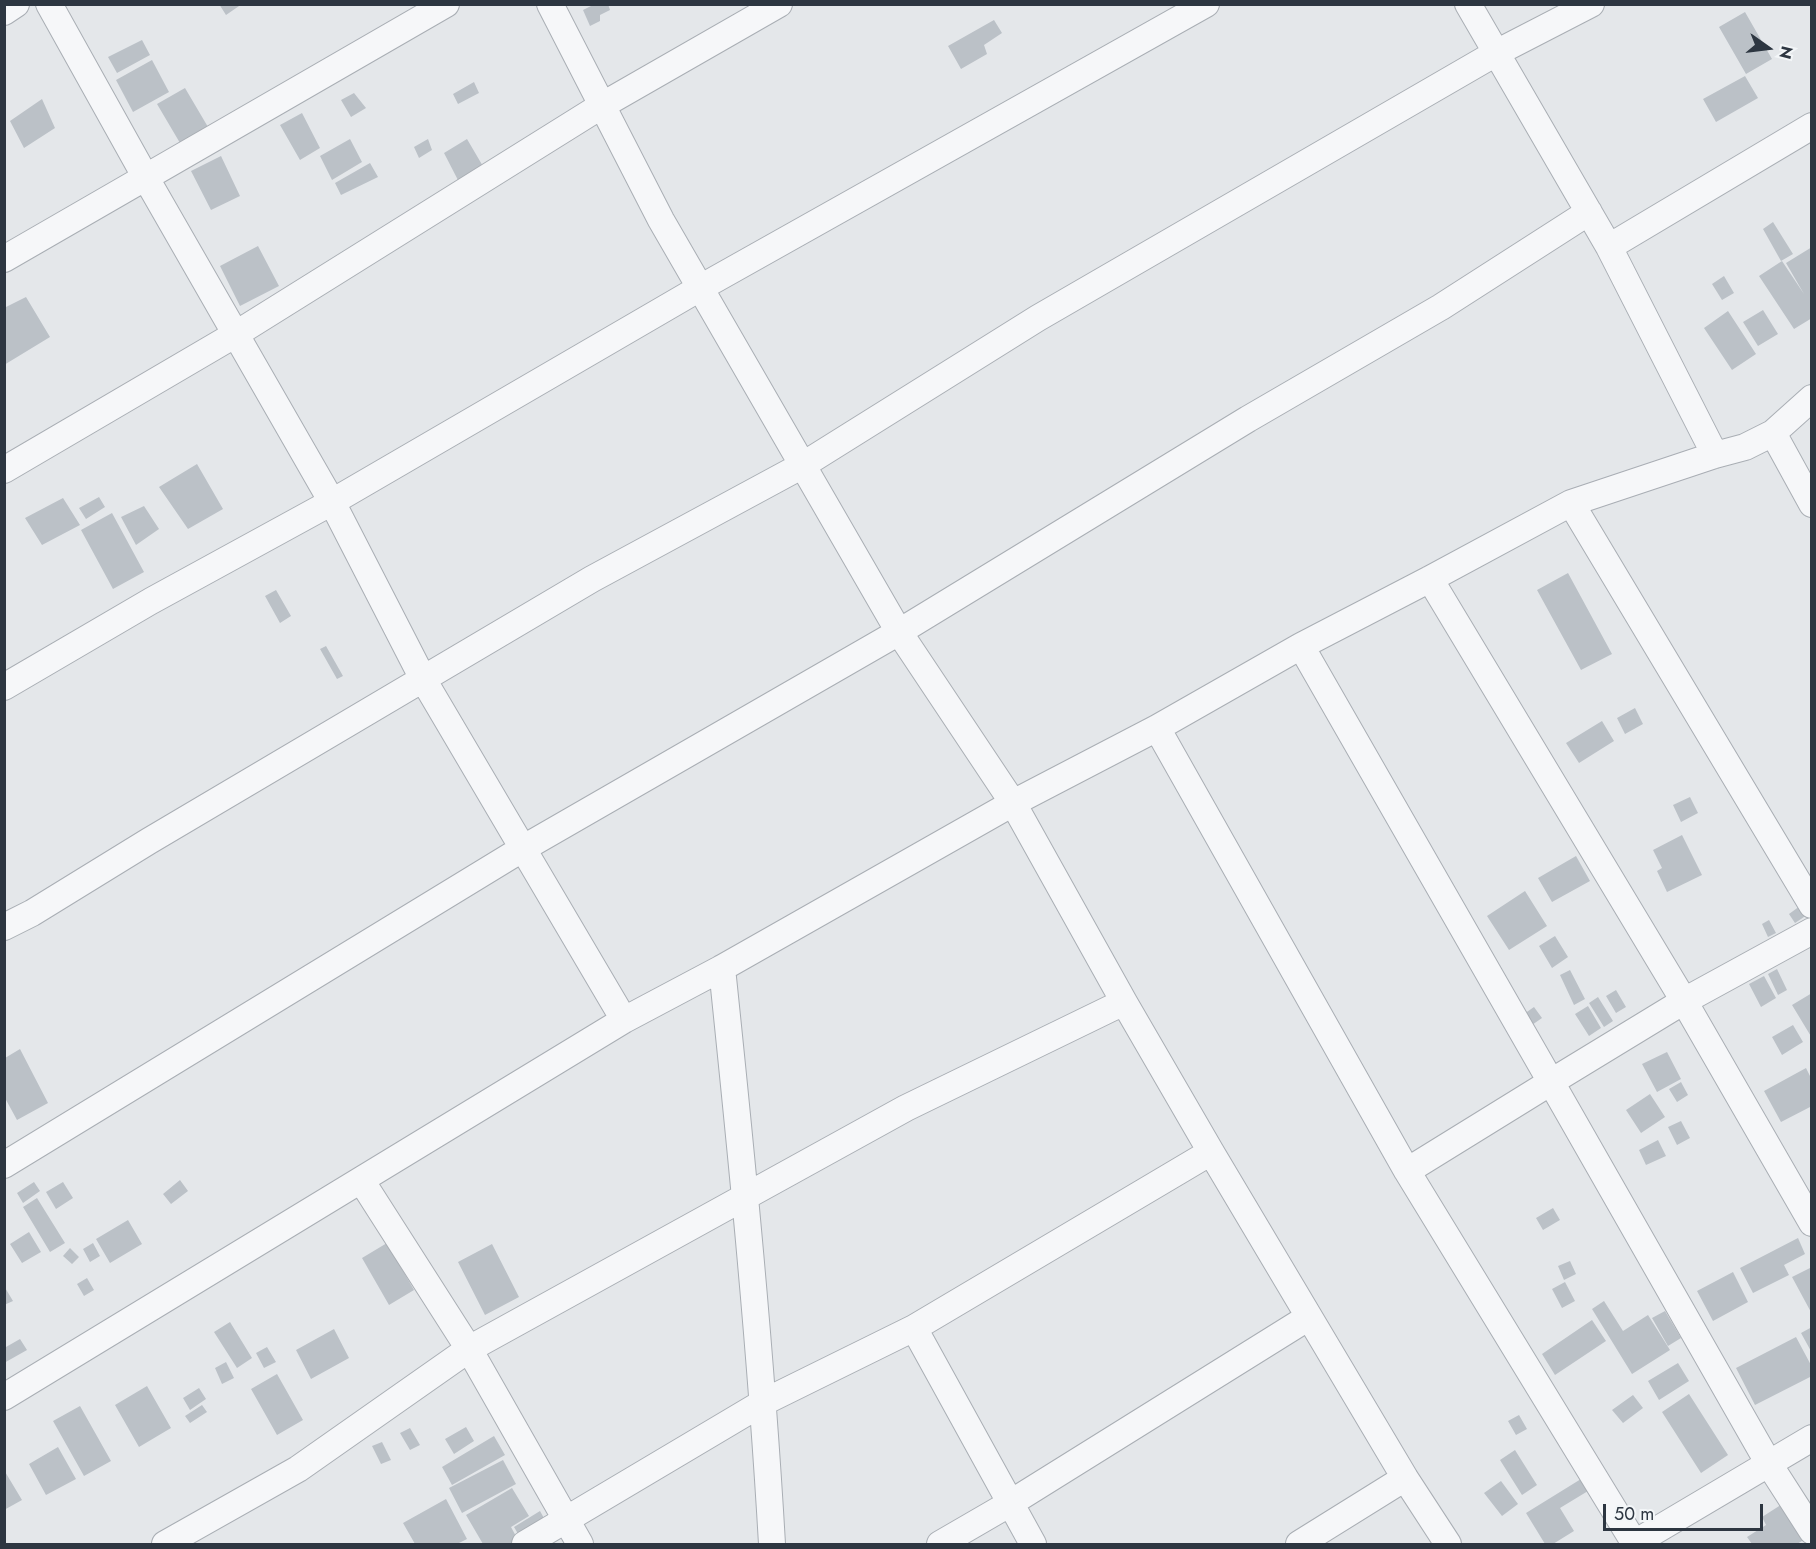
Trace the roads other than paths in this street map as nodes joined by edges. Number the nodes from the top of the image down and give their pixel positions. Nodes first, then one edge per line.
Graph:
1 (16, 4) edge
2 (48, 4) edge
3 (446, 4) edge
4 (550, 4) edge
5 (779, 4) edge
6 (1206, 4) edge
7 (1468, 4) edge
8 (1591, 4) edge
9 (4, 12) edge
10 (1496, 53) junction
11 (601, 106) junction
12 (1812, 126) edge
13 (146, 178) junction
14 (1589, 212) junction
15 (1609, 247) junction
16 (4, 259) edge
17 (700, 288) junction
18 (236, 334) junction
19 (1812, 398) edge
20 (1773, 433) junction
21 (1715, 454) junction
22 (803, 465) junction
23 (4, 470) edge
24 (332, 502) junction
25 (1571, 503) junction
26 (1812, 504) edge
27 (1430, 579) junction
28 (899, 632) junction
29 (1301, 646) junction
30 (423, 679) junction
31 (4, 687) edge
32 (1157, 728) junction
33 (1013, 803) junction
34 (522, 849) junction
35 (1812, 905) edge
36 (4, 927) edge
37 (1812, 931) edge
38 (722, 968) junction
39 (1684, 1001) junction
40 (1124, 1002) junction
41 (624, 1020) junction
42 (1551, 1082) junction
43 (1211, 1152) junction
44 (4, 1165) edge
45 (1407, 1171) junction
46 (361, 1180) junction
47 (746, 1196) junction
48 (1812, 1223) edge
49 (1309, 1317) junction
50 (914, 1328) junction
51 (469, 1350) junction
52 (4, 1397) edge
53 (764, 1402) junction
54 (1812, 1438) edge
55 (1769, 1464) junction
56 (1405, 1478) junction
57 (1009, 1504) junction
58 (565, 1519) junction
59 (1812, 1531) edge
60 (1634, 1544) edge
61 (165, 1545) edge
62 (525, 1545) edge
63 (580, 1545) edge
64 (772, 1545) edge
65 (940, 1545) edge
66 (1033, 1545) edge
67 (1299, 1545) edge
68 (1448, 1545) edge

1 - 9 street
2 - 13 street
3 - 13 street
4 - 11 street
5 - 11 street
6 - 17 street
7 - 10 street
8 - 10 street
10 - 14 street
10 - 22 street
11 - 17 street
11 - 18 street
12 - 15 street
13 - 16 street
13 - 18 street
14 - 15 street
14 - 28 street
15 - 21 street
17 - 22 street
17 - 24 street
18 - 23 street
18 - 24 street
19 - 20 street
20 - 21 street
20 - 26 street
21 - 25 street
22 - 28 street
22 - 30 street
24 - 30 street
24 - 31 street
25 - 27 street
25 - 35 street
27 - 29 street
27 - 39 street
28 - 33 street
28 - 34 street
29 - 32 street
29 - 42 street
30 - 34 street
30 - 36 street
32 - 33 street
32 - 45 street
33 - 38 street
33 - 40 street
34 - 41 street
34 - 44 street
37 - 39 street
38 - 41 street
38 - 47 street
39 - 42 street
39 - 48 street
40 - 43 street
40 - 47 street
41 - 46 street
42 - 45 street
42 - 55 street
43 - 49 street
43 - 50 street
45 - 60 street
46 - 51 street
46 - 52 street
47 - 51 street
47 - 53 street
49 - 56 street
49 - 57 street
50 - 53 street
50 - 57 street
51 - 58 street
51 - 61 street
53 - 58 street
53 - 64 street
54 - 55 street
55 - 59 street
55 - 60 street
56 - 67 street
56 - 68 street
57 - 65 street
57 - 66 street
58 - 62 street
58 - 63 street

